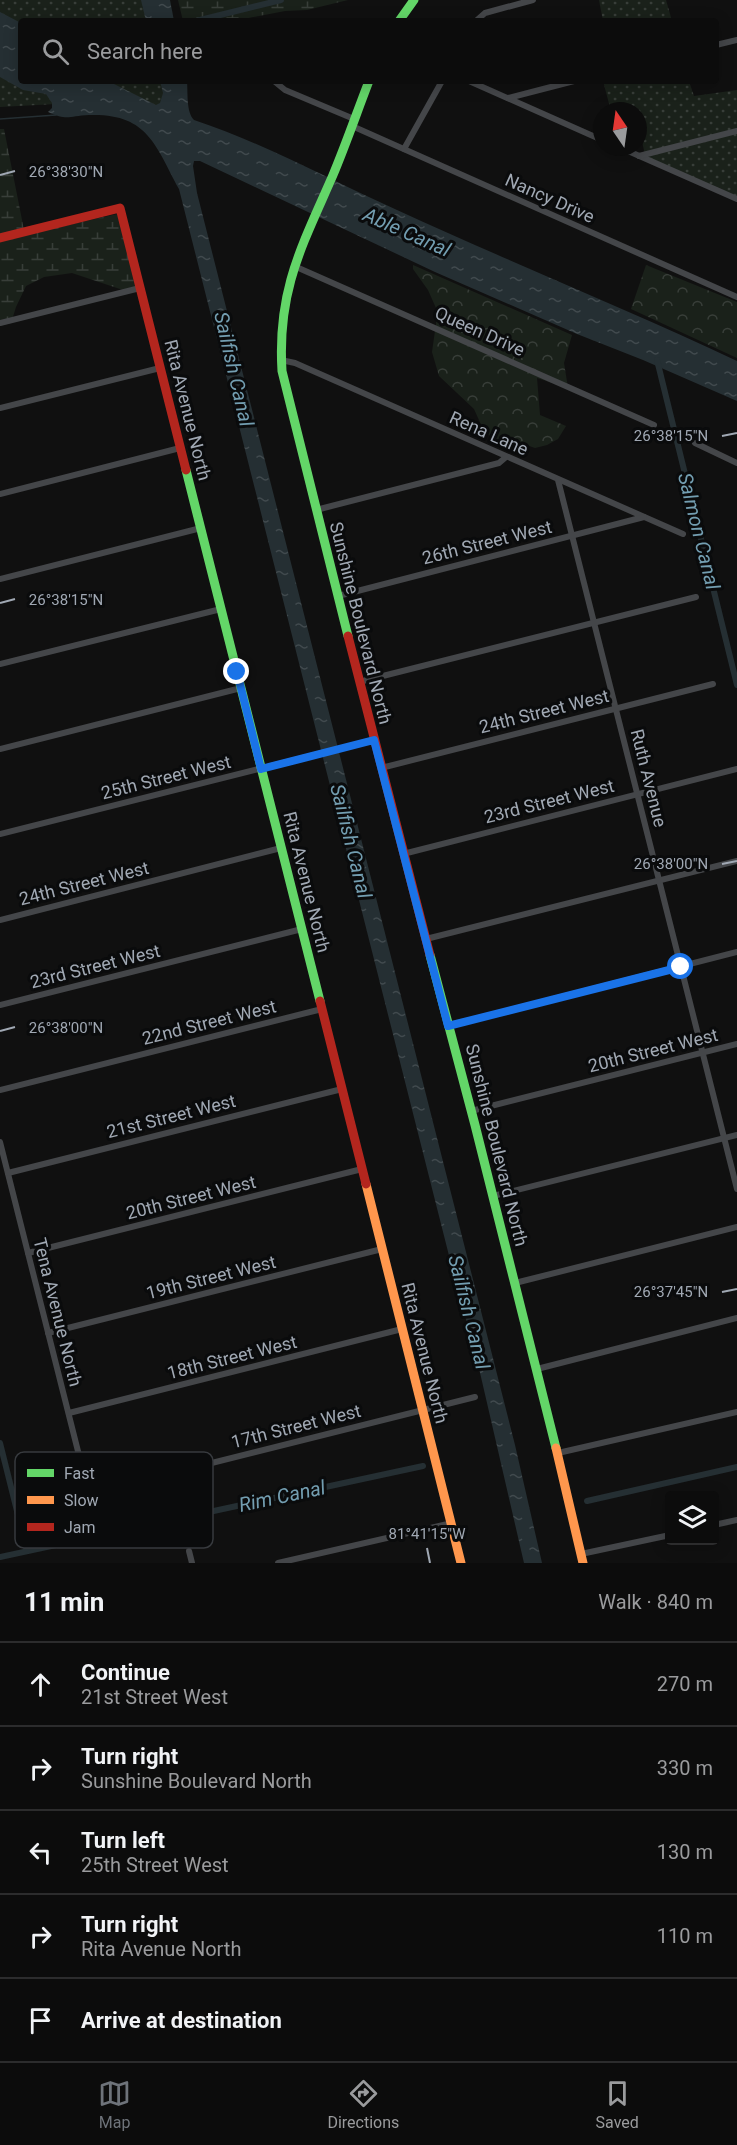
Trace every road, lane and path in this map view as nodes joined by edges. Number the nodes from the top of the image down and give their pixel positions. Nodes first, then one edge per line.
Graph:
1 (414, 0) edge
2 (533, 0) edge
3 (401, 18) edge
4 (479, 18) edge
5 (737, 40) edge
6 (719, 44) edge
7 (278, 84) edge
8 (368, 84) edge
9 (440, 84) edge
10 (476, 84) edge
11 (562, 84) edge
12 (508, 98) junction
13 (353, 123) junction
14 (737, 131) edge
15 (593, 136) edge
16 (404, 149) junction
17 (647, 154) edge
18 (639, 156) edge
19 (737, 199) edge
20 (0, 238) edge
21 (294, 266) junction
22 (141, 288) junction
23 (737, 297) edge
24 (0, 323) edge
25 (281, 360) junction
26 (160, 368) junction
27 (0, 408) edge
28 (654, 425) dead end
29 (695, 443) dead end
30 (180, 448) junction
31 (506, 457) junction
32 (736, 462) edge
33 (737, 472) edge
34 (558, 480) junction
35 (0, 494) edge
36 (316, 510) junction
37 (644, 517) junction
38 (201, 528) junction
39 (683, 534) dead end
40 (572, 536) junction
41 (0, 579) edge
42 (338, 596) junction
43 (696, 597) dead end
44 (221, 609) junction
45 (594, 622) junction
46 (0, 664) edge
47 (359, 682) junction
48 (713, 684) dead end
49 (241, 688) junction
50 (616, 708) junction
51 (374, 740) junction
52 (0, 749) edge
53 (381, 768) junction
54 (261, 769) junction
55 (737, 769) edge
56 (637, 794) junction
57 (0, 834) edge
58 (281, 848) junction
59 (403, 854) junction
60 (737, 861) edge
61 (659, 880) junction
62 (0, 920) edge
63 (302, 929) junction
64 (426, 939) junction
65 (737, 952) edge
66 (681, 967) junction
67 (0, 1005) edge
68 (322, 1009) junction
69 (448, 1026) junction
70 (737, 1044) edge
71 (703, 1053) junction
72 (342, 1089) junction
73 (0, 1090) edge
74 (471, 1111) junction
75 (737, 1135) edge
76 (724, 1139) junction
77 (0, 1142) edge
78 (362, 1169) junction
79 (8, 1173) junction
80 (737, 1189) edge
81 (493, 1196) junction
82 (737, 1227) edge
83 (382, 1249) junction
84 (28, 1253) junction
85 (515, 1283) junction
86 (737, 1318) edge
87 (402, 1329) junction
88 (48, 1333) junction
89 (537, 1369) junction
90 (475, 1397) dead end
91 (422, 1409) junction
92 (737, 1412) edge
93 (69, 1413) junction
94 (78, 1452) edge
95 (558, 1453) junction
96 (213, 1462) edge
97 (737, 1520) edge
98 (452, 1523) junction
99 (719, 1524) edge
100 (665, 1536) edge
101 (189, 1551) dead end
102 (582, 1559) edge
103 (192, 1563) edge
104 (278, 1563) edge
105 (461, 1563) edge

1 - 3 street
2 - 4 street
5 - 6 street
7 - 13 street, Nancy Drive
8 - 13 street, Sunshine Boulevard North
9 - 16 street
10 - 12 street
11 - 12 street
12 - 15 street
13 - 16 street, Nancy Drive
13 - 21 street, Sunshine Boulevard North
14 - 17 street
16 - 23 street, Nancy Drive
18 - 19 street
20 - 22 street, Rita Avenue North
21 - 25 street, Sunshine Boulevard North
21 - 28 street, Queen Drive
22 - 24 street
22 - 26 street, Rita Avenue North
25 - 31 street, Rena Lane
25 - 36 street, Sunshine Boulevard North
26 - 27 street
26 - 30 street, Rita Avenue North
29 - 32 street
30 - 35 street
30 - 38 street, Rita Avenue North
31 - 34 street, Rena Lane
31 - 36 street
32 - 33 street
34 - 37 street, Rena Lane
34 - 40 street, Ruth Avenue
36 - 42 street, Sunshine Boulevard North
37 - 39 street, Rena Lane
37 - 40 street, 26th Street West
38 - 41 street
38 - 44 street, Rita Avenue North
40 - 42 street, 26th Street West
40 - 45 street, Ruth Avenue
42 - 47 street, Sunshine Boulevard North
43 - 45 street
44 - 46 street
44 - 49 street, Rita Avenue North
45 - 47 street
45 - 50 street, Ruth Avenue
47 - 51 street, Sunshine Boulevard North
48 - 50 street, 24th Street West
49 - 52 street
49 - 54 street, Rita Avenue North
50 - 53 street, 24th Street West
50 - 56 street, Ruth Avenue
51 - 53 street, Sunshine Boulevard North
51 - 54 street, 25th Street West
53 - 59 street, Sunshine Boulevard North
54 - 57 street, 25th Street West
54 - 58 street, Rita Avenue North
55 - 56 street, 23rd Street West
56 - 59 street, 23rd Street West
56 - 61 street, Ruth Avenue
58 - 62 street, 24th Street West
58 - 63 street, Rita Avenue North
59 - 64 street, Sunshine Boulevard North
60 - 61 street
61 - 64 street
61 - 66 street, Ruth Avenue
63 - 67 street, 23rd Street West
63 - 68 street, Rita Avenue North
64 - 69 street, Sunshine Boulevard North
65 - 66 street
66 - 69 street
66 - 71 street, Ruth Avenue
68 - 72 street, Rita Avenue North
68 - 73 street, 22nd Street West
69 - 74 street, Sunshine Boulevard North
70 - 71 street, 20th Street West
71 - 74 street, 20th Street West
71 - 76 street, Ruth Avenue
72 - 78 street, Rita Avenue North
72 - 79 street, 21st Street West
74 - 81 street, Sunshine Boulevard North
75 - 76 street
76 - 80 street, Ruth Avenue
76 - 81 street
77 - 79 street, Tena Avenue North
78 - 83 street, Rita Avenue North
78 - 84 street, 20th Street West
79 - 84 street, Tena Avenue North
81 - 85 street, Sunshine Boulevard North
82 - 85 street
83 - 87 street, Rita Avenue North
83 - 88 street, 19th Street West
84 - 88 street, Tena Avenue North
85 - 89 street, Sunshine Boulevard North
86 - 89 street
87 - 91 street, Rita Avenue North
87 - 93 street, 18th Street West
88 - 93 street, Tena Avenue North
89 - 95 street, Sunshine Boulevard North
90 - 91 street, 17th Street West
91 - 96 street, 17th Street West
91 - 98 street, Rita Avenue North
92 - 95 street
93 - 94 street, Tena Avenue North
95 - 102 street, Sunshine Boulevard North
97 - 99 street
98 - 104 street
98 - 105 street, Rita Avenue North
100 - 102 street
101 - 103 street

